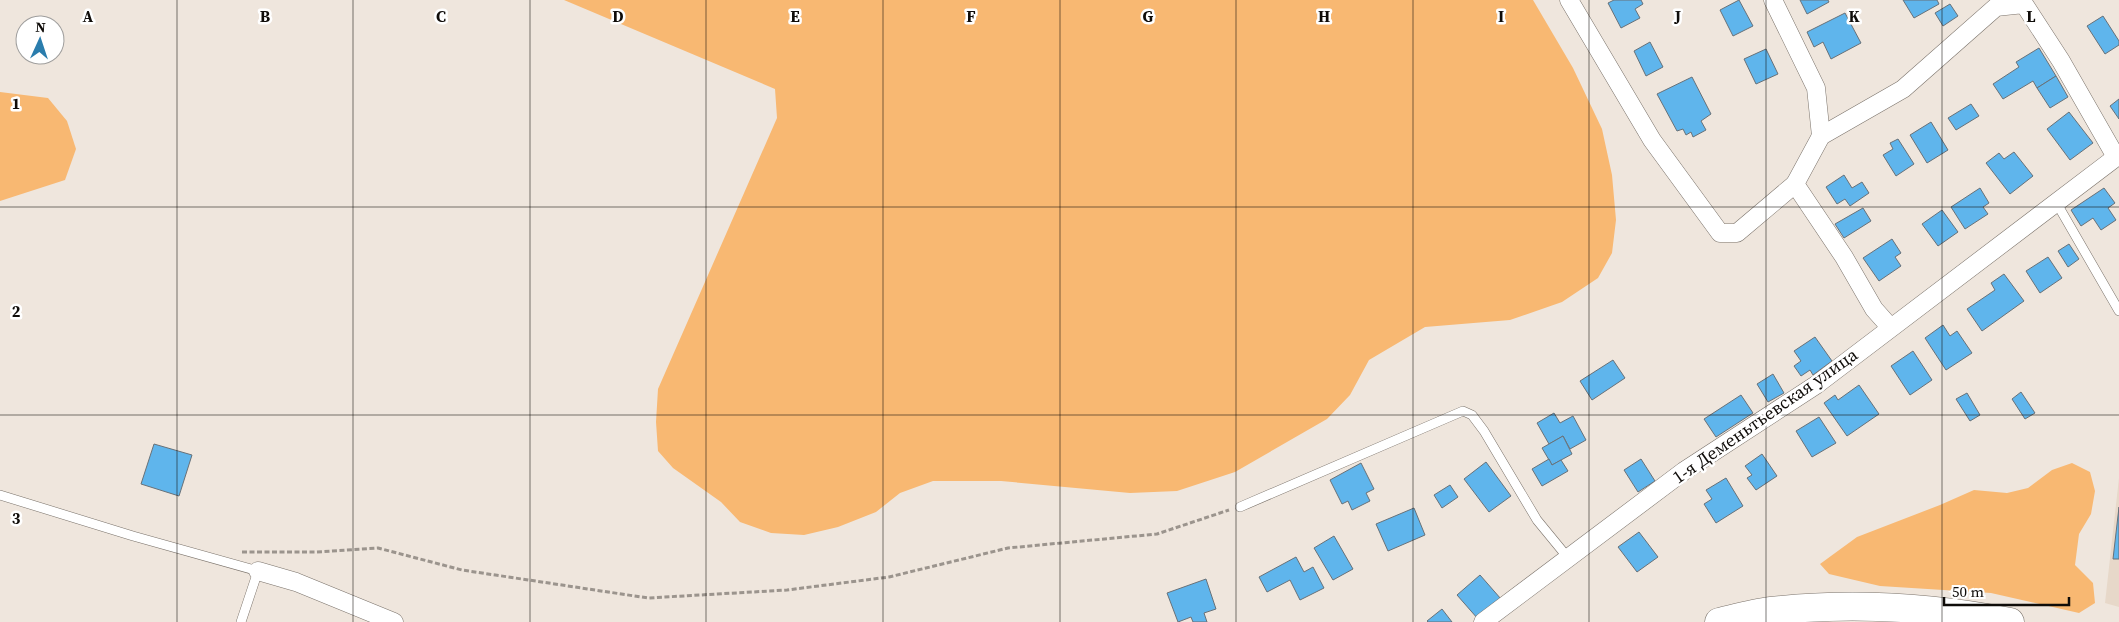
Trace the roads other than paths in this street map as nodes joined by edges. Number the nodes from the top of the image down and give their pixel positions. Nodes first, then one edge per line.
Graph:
1 (1569, 0) edge
2 (1773, 0) edge
3 (1989, 3) edge
4 (1822, 136) junction
5 (2118, 156) edge
6 (1795, 184) junction
7 (2056, 202) junction
8 (2119, 312) edge
9 (1890, 327) junction
10 (0, 495) edge
11 (1240, 507) road end
12 (1569, 559) junction
13 (258, 572) junction
14 (241, 622) edge
15 (394, 622) edge
16 (1483, 622) edge
17 (1719, 622) edge
18 (2010, 622) edge

1 - 6 street
2 - 4 street
3 - 4 street
3 - 5 street
4 - 6 street
5 - 7 street, 1-я Деменьтьевская улица
6 - 9 street
7 - 8 lane
7 - 9 street, 1-я Деменьтьевская улица
9 - 12 street, 1-я Деменьтьевская улица
10 - 13 lane
11 - 12 lane
12 - 16 street, 1-я Деменьтьевская улица
13 - 14 lane
13 - 15 street
17 - 18 highway

